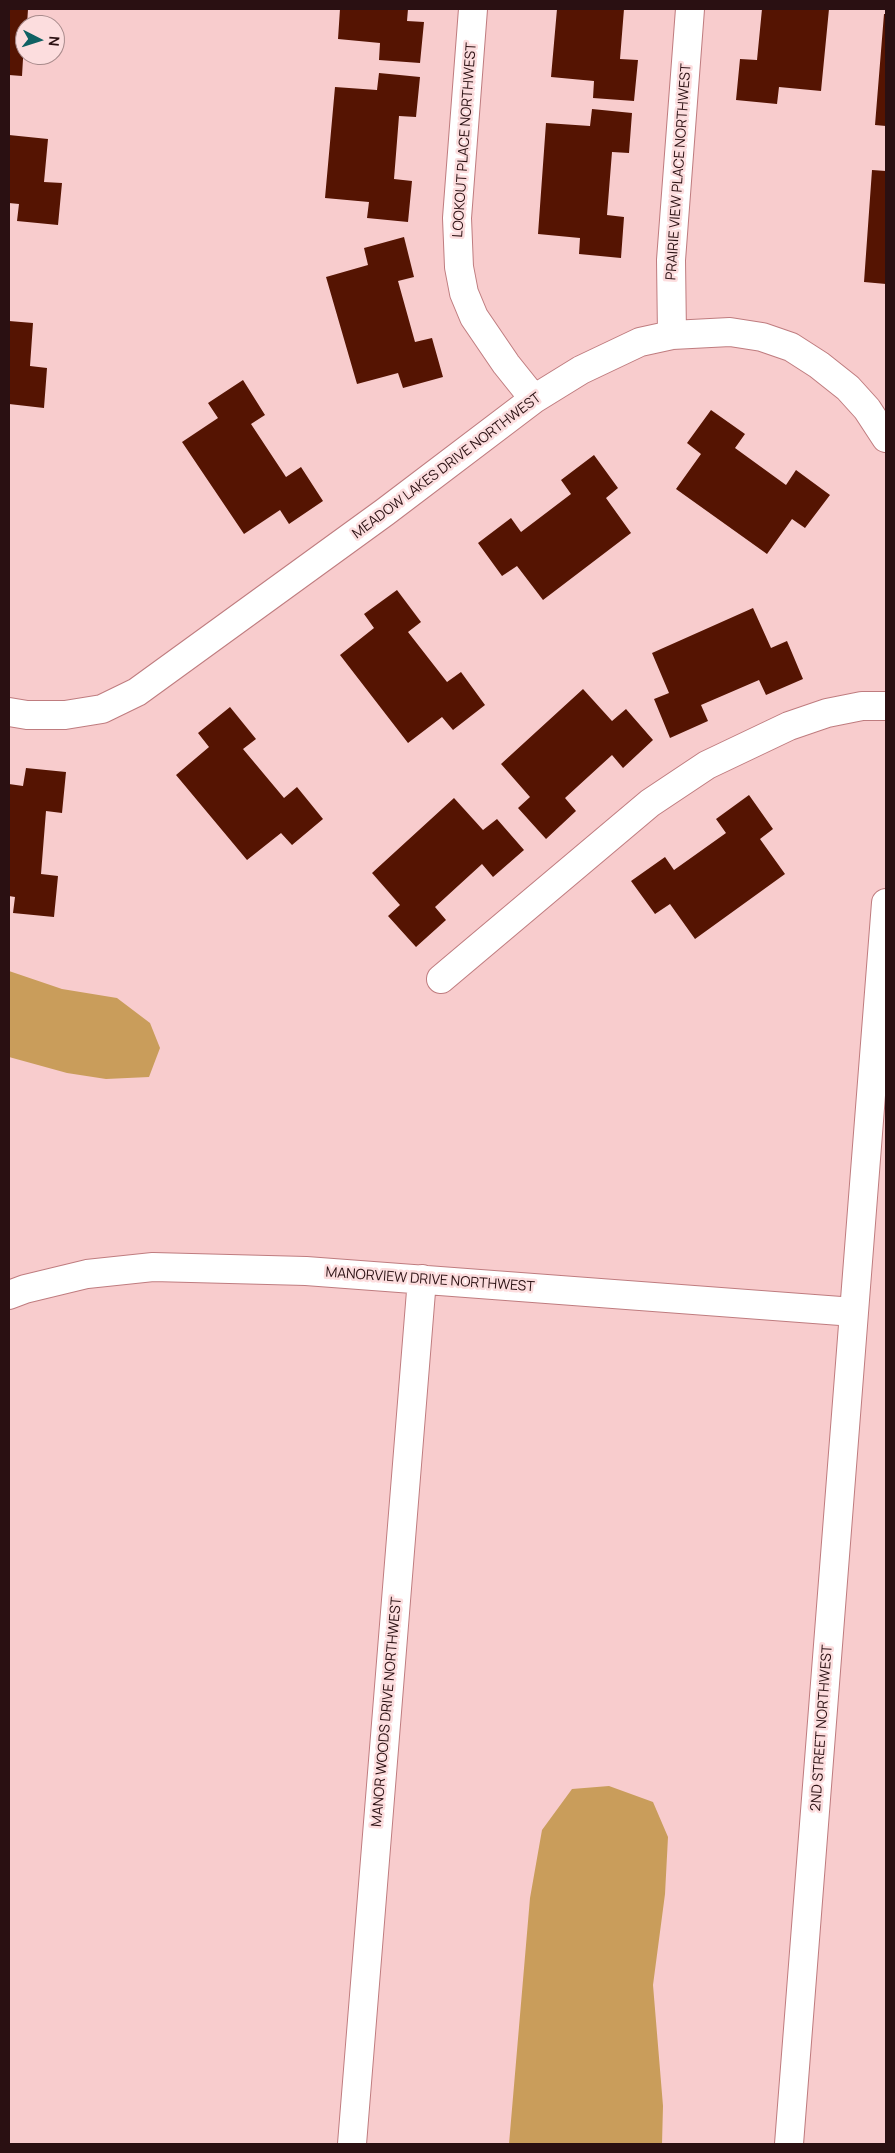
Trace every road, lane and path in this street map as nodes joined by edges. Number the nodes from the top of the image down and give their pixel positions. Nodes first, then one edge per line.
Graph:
1 (473, 9) edge
2 (690, 9) edge
3 (672, 335) junction
4 (534, 400) junction
5 (886, 438) edge
6 (886, 706) edge
7 (9, 712) edge
8 (886, 903) edge
9 (441, 979) dead end
10 (422, 1279) junction
11 (9, 1295) edge
12 (854, 1312) junction
13 (352, 2144) edge
14 (789, 2144) edge

1 - 4 street, LOOKOUT PLACE NORTHWEST
2 - 3 street, PRAIRIE VIEW PLACE NORTHWEST
3 - 4 street, MEADOW LAKES DRIVE NORTHWEST
3 - 5 street, MEADOW LAKES DRIVE NORTHWEST
4 - 7 street, MEADOW LAKES DRIVE NORTHWEST
6 - 9 street
8 - 12 street
10 - 11 street, MANORVIEW DRIVE NORTHWEST
10 - 12 street, MANORVIEW DRIVE NORTHWEST
10 - 13 street, MANOR WOODS DRIVE NORTHWEST
12 - 14 street, 2ND STREET NORTHWEST

